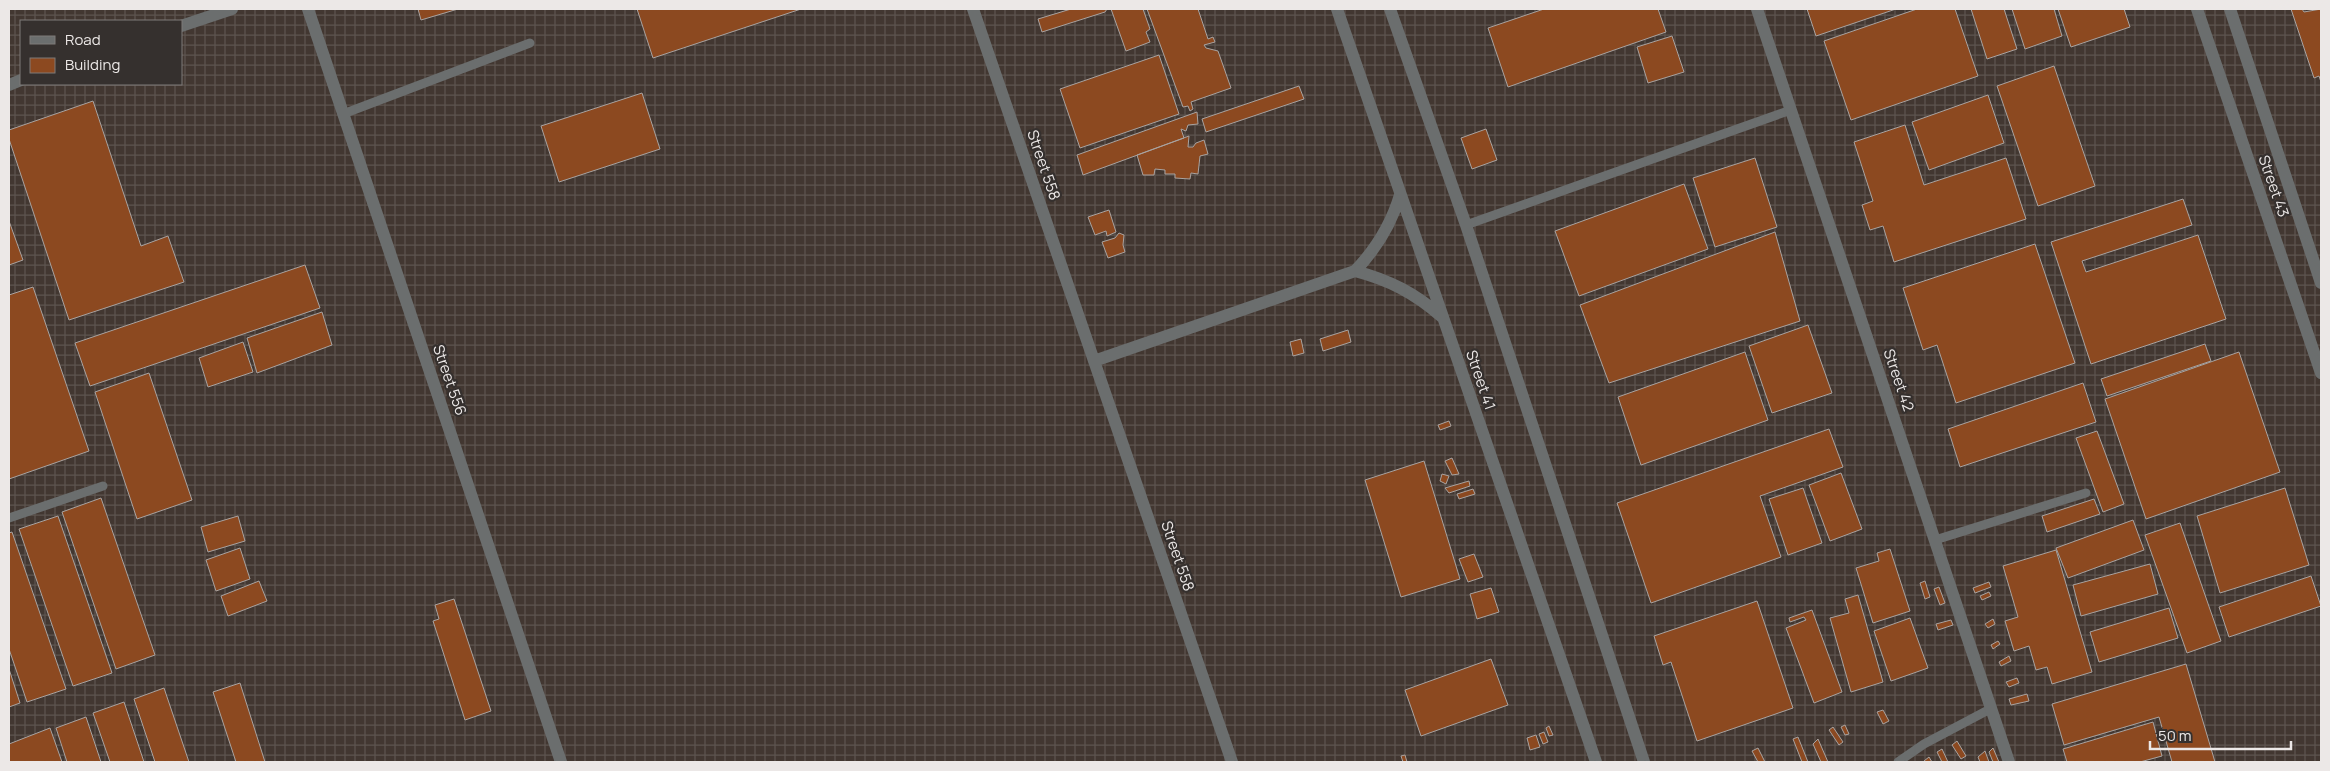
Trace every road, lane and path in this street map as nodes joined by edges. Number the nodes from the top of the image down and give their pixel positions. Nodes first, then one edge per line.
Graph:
1 (232, 9) edge
2 (308, 9) edge
3 (973, 9) edge
4 (1337, 9) edge
5 (1390, 9) edge
6 (1757, 9) edge
7 (2197, 9) edge
8 (2230, 9) edge
9 (182, 26) edge
10 (530, 43) dead end
11 (1791, 110) junction
12 (343, 114) junction
13 (1400, 195) junction
14 (1466, 225) junction
15 (1355, 271) junction
16 (2321, 283) edge
17 (1442, 318) junction
18 (1094, 360) junction
19 (2321, 373) edge
20 (103, 486) dead end
21 (2086, 493) dead end
22 (9, 518) edge
23 (1935, 540) junction
24 (1992, 708) junction
25 (561, 762) edge
26 (1232, 762) edge
27 (1596, 762) edge
28 (1644, 762) edge
29 (1898, 762) edge
30 (2009, 762) edge

1 - 9 street
2 - 12 street, Street 556
3 - 18 street, Street 558
4 - 13 street, Street 41
5 - 14 street
6 - 11 street, Street 42
7 - 19 street, Street 43
8 - 16 street, Street 43
10 - 12 lane
11 - 14 lane
11 - 23 street, Street 42
12 - 25 street, Street 556
13 - 15 street
13 - 17 street, Street 41
14 - 28 street
15 - 17 street
15 - 18 street
17 - 27 street, Street 41
18 - 26 street, Street 558
20 - 22 lane
21 - 23 lane
23 - 24 street, Street 42
24 - 29 lane
24 - 30 street, Street 42

